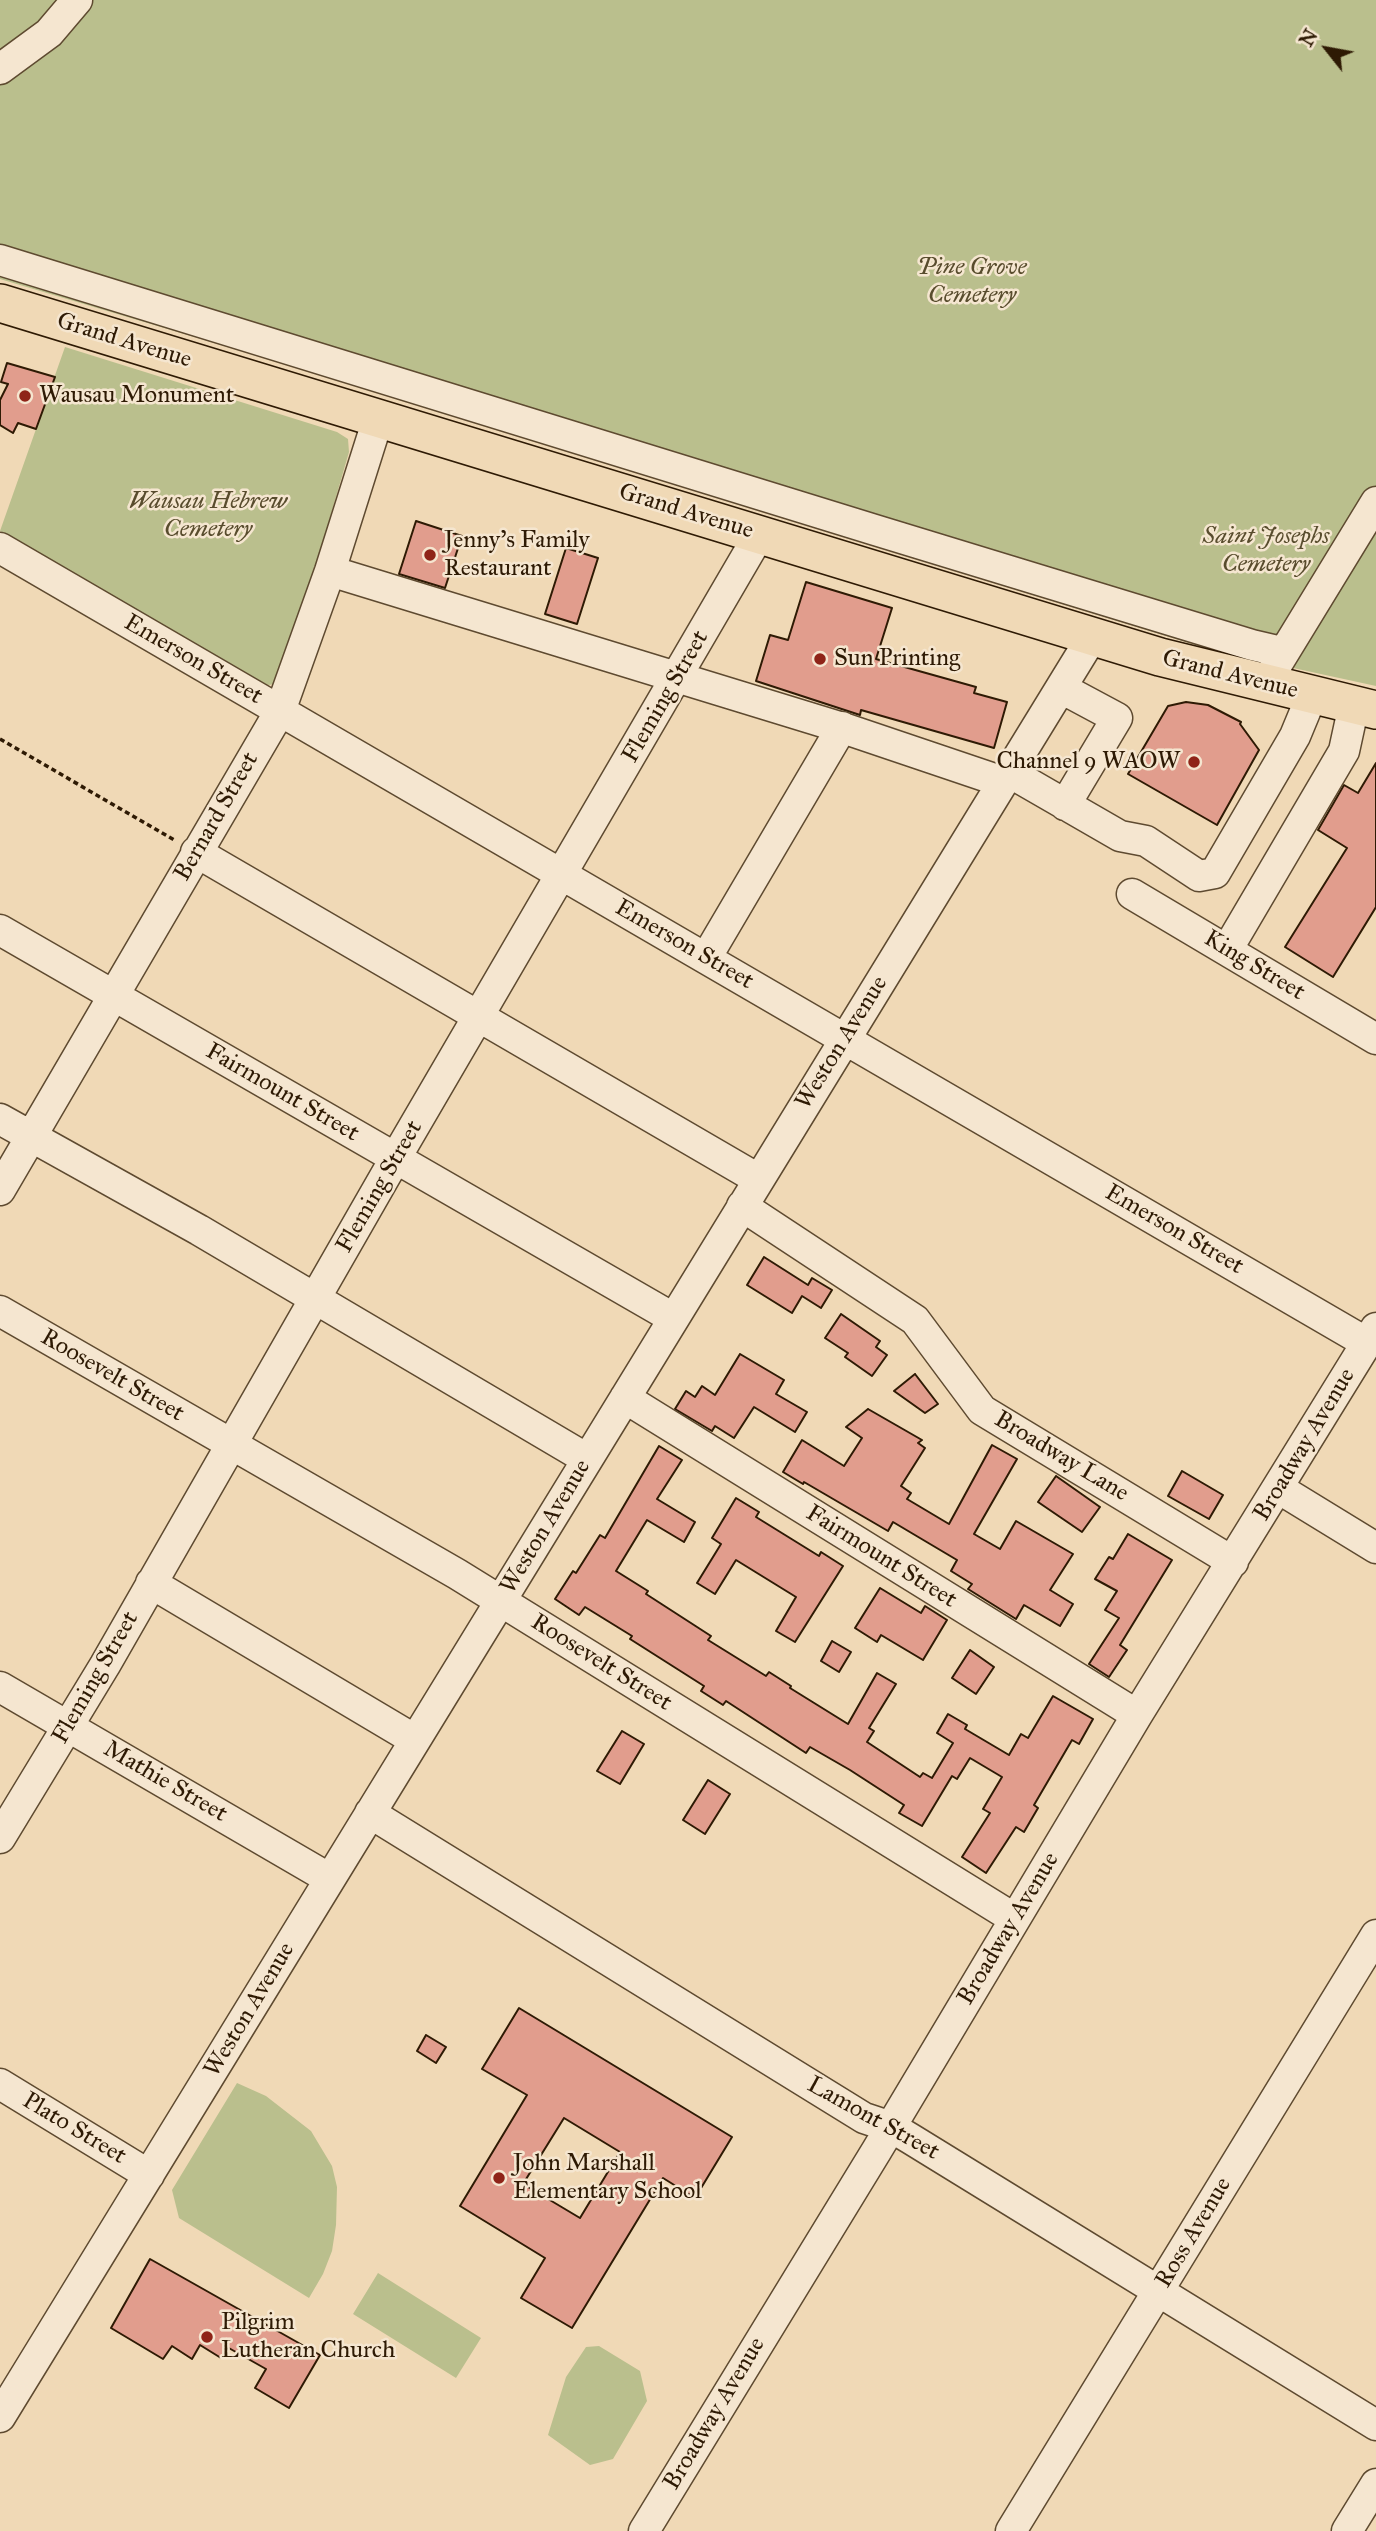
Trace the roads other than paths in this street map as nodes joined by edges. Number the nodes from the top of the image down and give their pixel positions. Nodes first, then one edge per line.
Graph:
1 (77, 0) edge
2 (0, 69) edge
3 (0, 260) edge
4 (4, 311) edge
5 (378, 419) junction
6 (1376, 502) edge
7 (759, 535) junction
8 (0, 548) edge
9 (330, 571) junction
10 (1092, 637) junction
11 (1282, 652) junction
12 (678, 677) junction
13 (1266, 685) junction
14 (1060, 688) junction
15 (1311, 695) junction
16 (1365, 708) edge
17 (280, 711) junction
18 (842, 727) junction
19 (1006, 777) junction
20 (1065, 805) junction
21 (196, 852) junction
22 (562, 875) junction
23 (1132, 894) dead end
24 (0, 930) edge
25 (1227, 950) junction
26 (706, 958) junction
27 (113, 995) junction
28 (478, 1017) junction
29 (845, 1038) junction
30 (1376, 1039) edge
31 (0, 1118) edge
32 (31, 1137) junction
33 (395, 1159) junction
34 (758, 1180) junction
35 (0, 1190) edge
36 (742, 1206) junction
37 (315, 1299) junction
38 (0, 1311) edge
39 (673, 1318) junction
40 (1371, 1335) edge
41 (625, 1398) junction
42 (232, 1445) junction
43 (587, 1460) junction
44 (1278, 1488) junction
45 (1376, 1548) edge
46 (1233, 1562) junction
47 (151, 1583) junction
48 (501, 1601) junction
49 (0, 1687) edge
50 (1138, 1715) junction
51 (68, 1726) junction
52 (415, 1740) junction
53 (370, 1813) junction
54 (0, 1838) edge
55 (330, 1879) junction
56 (1015, 1919) junction
57 (1376, 1935) edge
58 (0, 2084) edge
59 (891, 2127) junction
60 (149, 2175) junction
61 (1158, 2291) junction
62 (0, 2417) edge
63 (1376, 2425) edge
64 (1376, 2484) edge
65 (1360, 2525) edge
66 (644, 2531) edge
67 (1011, 2531) edge

1 - 2 street
3 - 11 street
4 - 5 main road, Grand Avenue
5 - 7 main road, Grand Avenue
5 - 9 street, Bernard Street
6 - 11 street
7 - 10 main road, Grand Avenue
7 - 12 street, Fleming Street
8 - 17 street, Emerson Street
9 - 12 street
9 - 17 street, Bernard Street
10 - 13 main road, Grand Avenue
10 - 14 street, Weston Avenue
11 - 13 street
12 - 18 street
12 - 22 street, Fleming Street
13 - 15 main road, Grand Avenue
14 - 19 street, Weston Avenue
14 - 20 street
15 - 16 main road, Grand Avenue
15 - 20 street
16 - 25 street
17 - 21 street, Bernard Street
17 - 22 street, Emerson Street
18 - 19 street
18 - 26 street
19 - 20 street
19 - 29 street, Weston Avenue
21 - 27 street, Bernard Street
21 - 28 street
22 - 26 street, Emerson Street
22 - 28 street, Fleming Street
23 - 25 street, King Street
24 - 27 street, Fairmount Street
25 - 30 street, King Street
26 - 29 street, Emerson Street
27 - 32 street, Bernard Street
27 - 33 street, Fairmount Street
28 - 33 street, Fleming Street
28 - 34 street
29 - 34 street, Weston Avenue
29 - 40 street, Emerson Street
31 - 32 street
32 - 35 street, Bernard Street
32 - 37 street
33 - 37 street, Fleming Street
33 - 39 street, Fairmount Street
34 - 36 street, Weston Avenue
36 - 39 street, Weston Avenue
36 - 46 street, Broadway Lane
37 - 42 street, Fleming Street
37 - 43 street
38 - 42 street, Roosevelt Street
39 - 41 street, Weston Avenue
40 - 44 street, Broadway Avenue
41 - 43 street, Weston Avenue
41 - 50 street, Fairmount Street
42 - 47 street, Fleming Street
42 - 48 street, Roosevelt Street
43 - 48 street, Weston Avenue
44 - 45 street
44 - 46 street, Broadway Avenue
46 - 50 street, Broadway Avenue
47 - 51 street, Fleming Street
47 - 52 street
48 - 52 street, Weston Avenue
48 - 56 street, Roosevelt Street
49 - 51 street, Mathie Street
50 - 56 street, Broadway Avenue
51 - 54 street, Fleming Street
51 - 55 street, Mathie Street
52 - 53 street, Weston Avenue
53 - 55 street, Weston Avenue
53 - 59 street, Lamont Street
55 - 60 street, Weston Avenue
56 - 59 street, Broadway Avenue
57 - 61 street, Ross Avenue
58 - 60 street, Plato Street
59 - 61 street, Lamont Street
59 - 66 street, Broadway Avenue
60 - 62 street, Weston Avenue
61 - 63 street, Lamont Street
61 - 67 street, Ross Avenue
64 - 65 street

